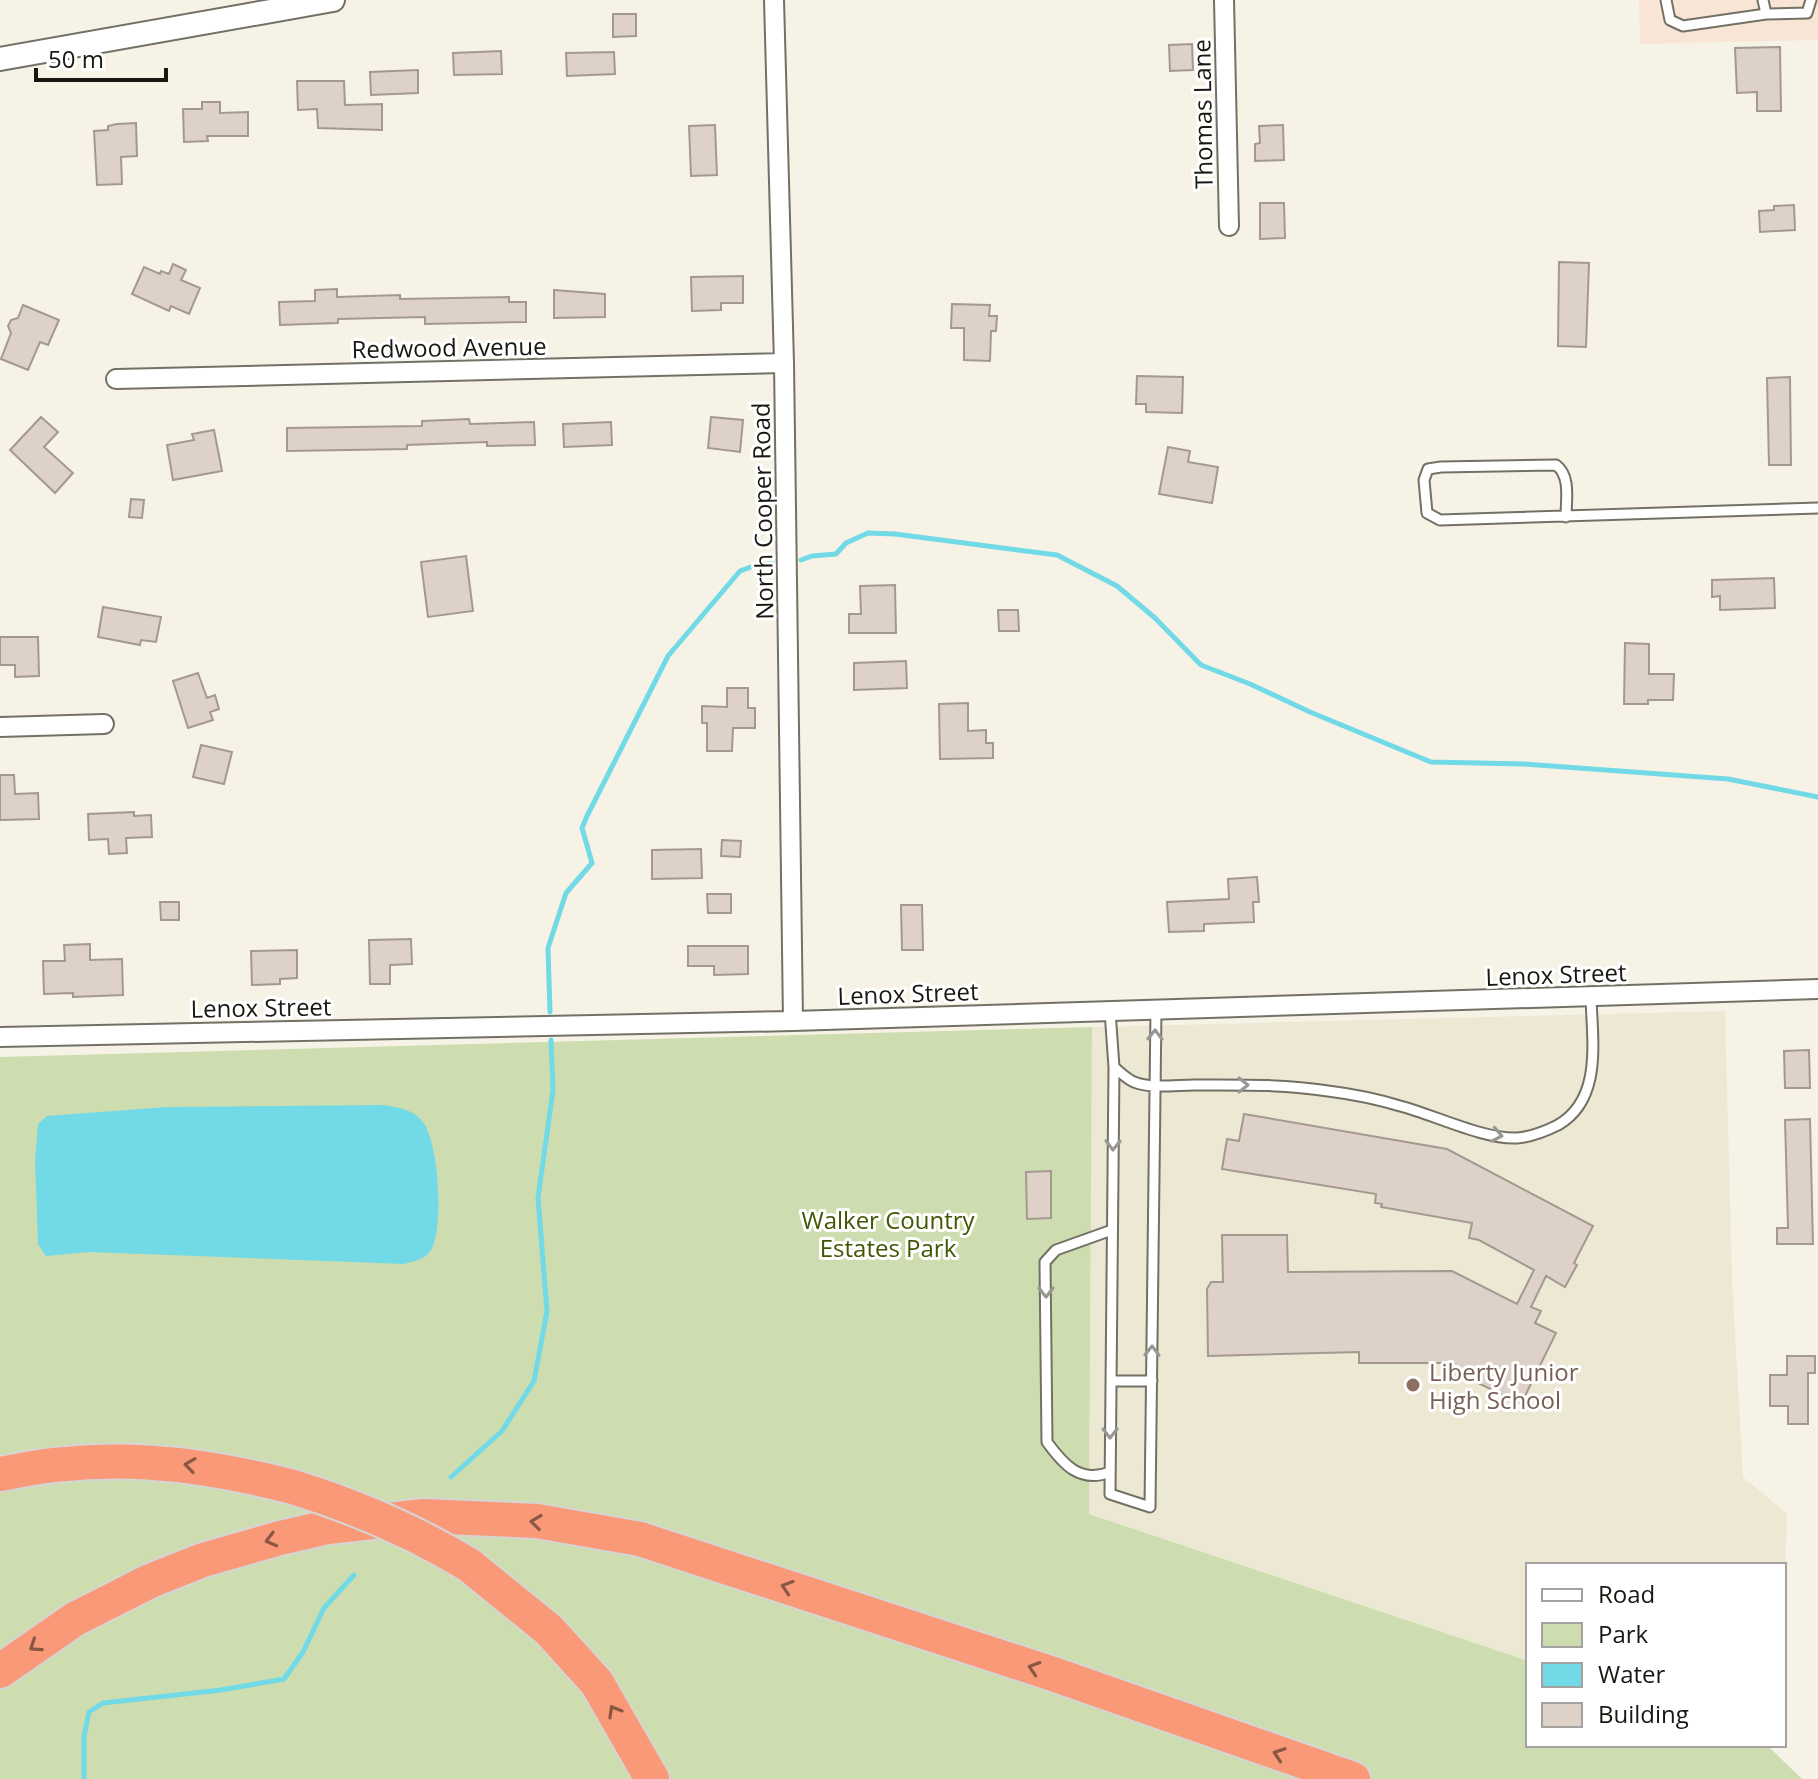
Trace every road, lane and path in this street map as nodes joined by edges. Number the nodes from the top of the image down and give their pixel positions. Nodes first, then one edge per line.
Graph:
1 (333, 0) edge
2 (774, 0) edge
3 (1224, 0) edge
4 (1666, 0) edge
5 (1763, 0) edge
6 (1811, 0) edge
7 (1766, 14) junction
8 (0, 59) edge
9 (1229, 226) dead end
10 (784, 363) junction
11 (116, 379) dead end
12 (1818, 508) edge
13 (1566, 517) junction
14 (104, 724) dead end
15 (0, 727) edge
16 (1818, 989) edge
17 (1591, 997) junction
18 (1156, 1010) junction
19 (1110, 1011) junction
20 (793, 1021) junction
21 (0, 1037) edge
22 (1114, 1067) junction
23 (1155, 1084) junction
24 (1112, 1230) junction
25 (1111, 1381) junction
26 (1152, 1381) junction
27 (1110, 1472) junction
28 (0, 1474) edge
29 (0, 1671) edge
30 (652, 1779) edge
31 (1353, 1779) edge

1 - 8 street
2 - 10 street, North Cooper Road
3 - 9 street, Thomas Lane
4 - 7 lane
5 - 7 lane
6 - 7 lane
10 - 11 street, Redwood Avenue
10 - 20 street, North Cooper Road
12 - 13 lane
13 - 13 lane
14 - 15 street
16 - 17 street, Lenox Street
17 - 18 street, Lenox Street
23 -> 17 lane
18 - 19 street, Lenox Street
23 -> 18 lane
19 - 20 street, Lenox Street
19 - 22 lane
20 - 21 street, Lenox Street
22 - 23 lane
22 -> 24 lane
26 -> 23 lane
24 - 25 lane
24 -> 27 lane
25 - 26 lane
25 -> 27 lane
26 - 27 lane
30 -> 28 highway, bridge
31 -> 29 highway

